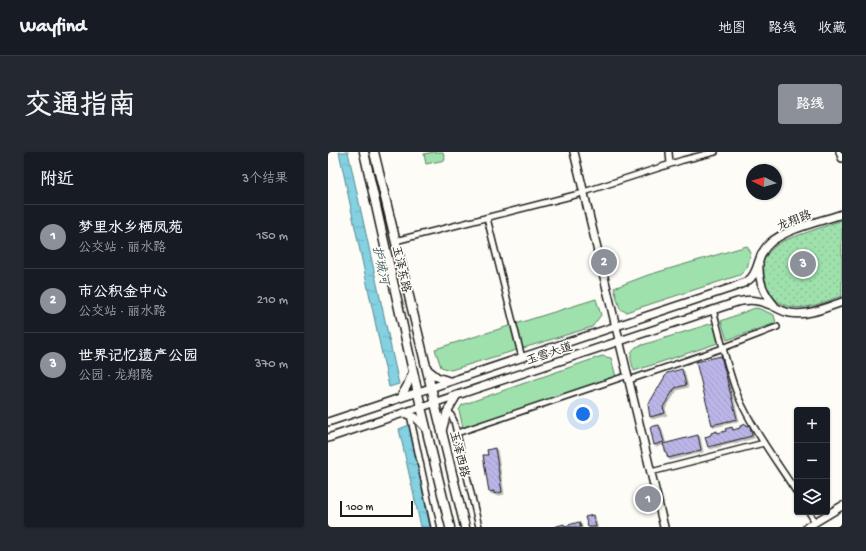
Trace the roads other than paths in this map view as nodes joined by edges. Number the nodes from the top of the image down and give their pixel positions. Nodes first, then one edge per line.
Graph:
1 (364, 152) edge
2 (374, 152) edge
3 (569, 152) edge
4 (574, 152) edge
5 (669, 152) edge
6 (715, 152) edge
7 (840, 152) edge
8 (842, 158) edge
9 (670, 164) junction
10 (581, 193) junction
11 (842, 214) edge
12 (487, 218) junction
13 (395, 241) junction
14 (760, 255) junction
15 (842, 302) edge
16 (777, 308) junction
17 (713, 310) junction
18 (614, 327) junction
19 (777, 327) dead end
20 (617, 341) junction
21 (724, 348) junction
22 (522, 358) junction
23 (426, 369) junction
24 (413, 371) junction
25 (626, 379) junction
26 (450, 381) junction
27 (431, 388) junction
28 (417, 392) junction
29 (458, 394) junction
30 (400, 398) junction
31 (434, 402) junction
32 (421, 407) junction
33 (448, 409) junction
34 (407, 414) junction
35 (328, 422) edge
36 (426, 428) junction
37 (442, 431) junction
38 (457, 433) junction
39 (328, 438) edge
40 (764, 443) junction
41 (651, 472) junction
42 (794, 488) edge
43 (842, 506) edge
44 (842, 512) edge
45 (811, 515) edge
46 (816, 524) edge
47 (434, 527) edge
48 (450, 527) edge
49 (465, 527) edge
50 (479, 527) edge
51 (659, 527) edge
52 (664, 527) edge
53 (807, 527) edge

1 - 24 main road, 玉泽东路
2 - 13 main road, 玉泽东路
3 - 10 main road
4 - 10 main road
5 - 9 street
6 - 9 street
7 - 8 main road
9 - 10 street
10 - 12 street
10 - 18 main road
11 - 14 main road, 龙翔路
12 - 13 street
12 - 22 street
13 - 23 main road, 玉泽东路
14 - 16 main road
14 - 18 main road, 玉雪大道
15 - 16 main road
16 - 17 main road, 玉雪大道
17 - 20 main road, 玉雪大道
17 - 21 street
18 - 20 main road
18 - 22 main road, 玉雪大道
19 - 21 street
20 - 25 main road
20 - 29 main road, 玉雪大道
21 - 25 street
21 - 40 street
22 - 26 main road, 玉雪大道
23 - 26 main road
23 - 27 main road, 玉泽东路
24 - 28 main road, 玉泽东路
24 - 30 main road
25 - 38 street
25 - 41 main road
25 - 51 main road
26 - 27 main road, 玉雪大道
27 - 28 main road, 玉雪大道
27 - 31 main road, 玉泽西路
28 - 30 main road, 玉雪大道
28 - 32 main road
29 - 31 main road, 玉雪大道
29 - 33 main road
30 - 35 main road, 玉雪大道
31 - 32 main road, 玉雪大道
31 - 37 main road, 玉泽西路
32 - 34 main road, 玉雪大道
32 - 36 main road
33 - 37 main road
33 - 38 street
34 - 36 main road
34 - 39 main road, 玉雪大道
34 - 47 street
36 - 48 main road
37 - 49 main road, 玉泽西路
38 - 50 street
40 - 41 street
40 - 42 street
41 - 52 main road
43 - 46 main road
44 - 46 main road
45 - 46 street
46 - 53 main road

